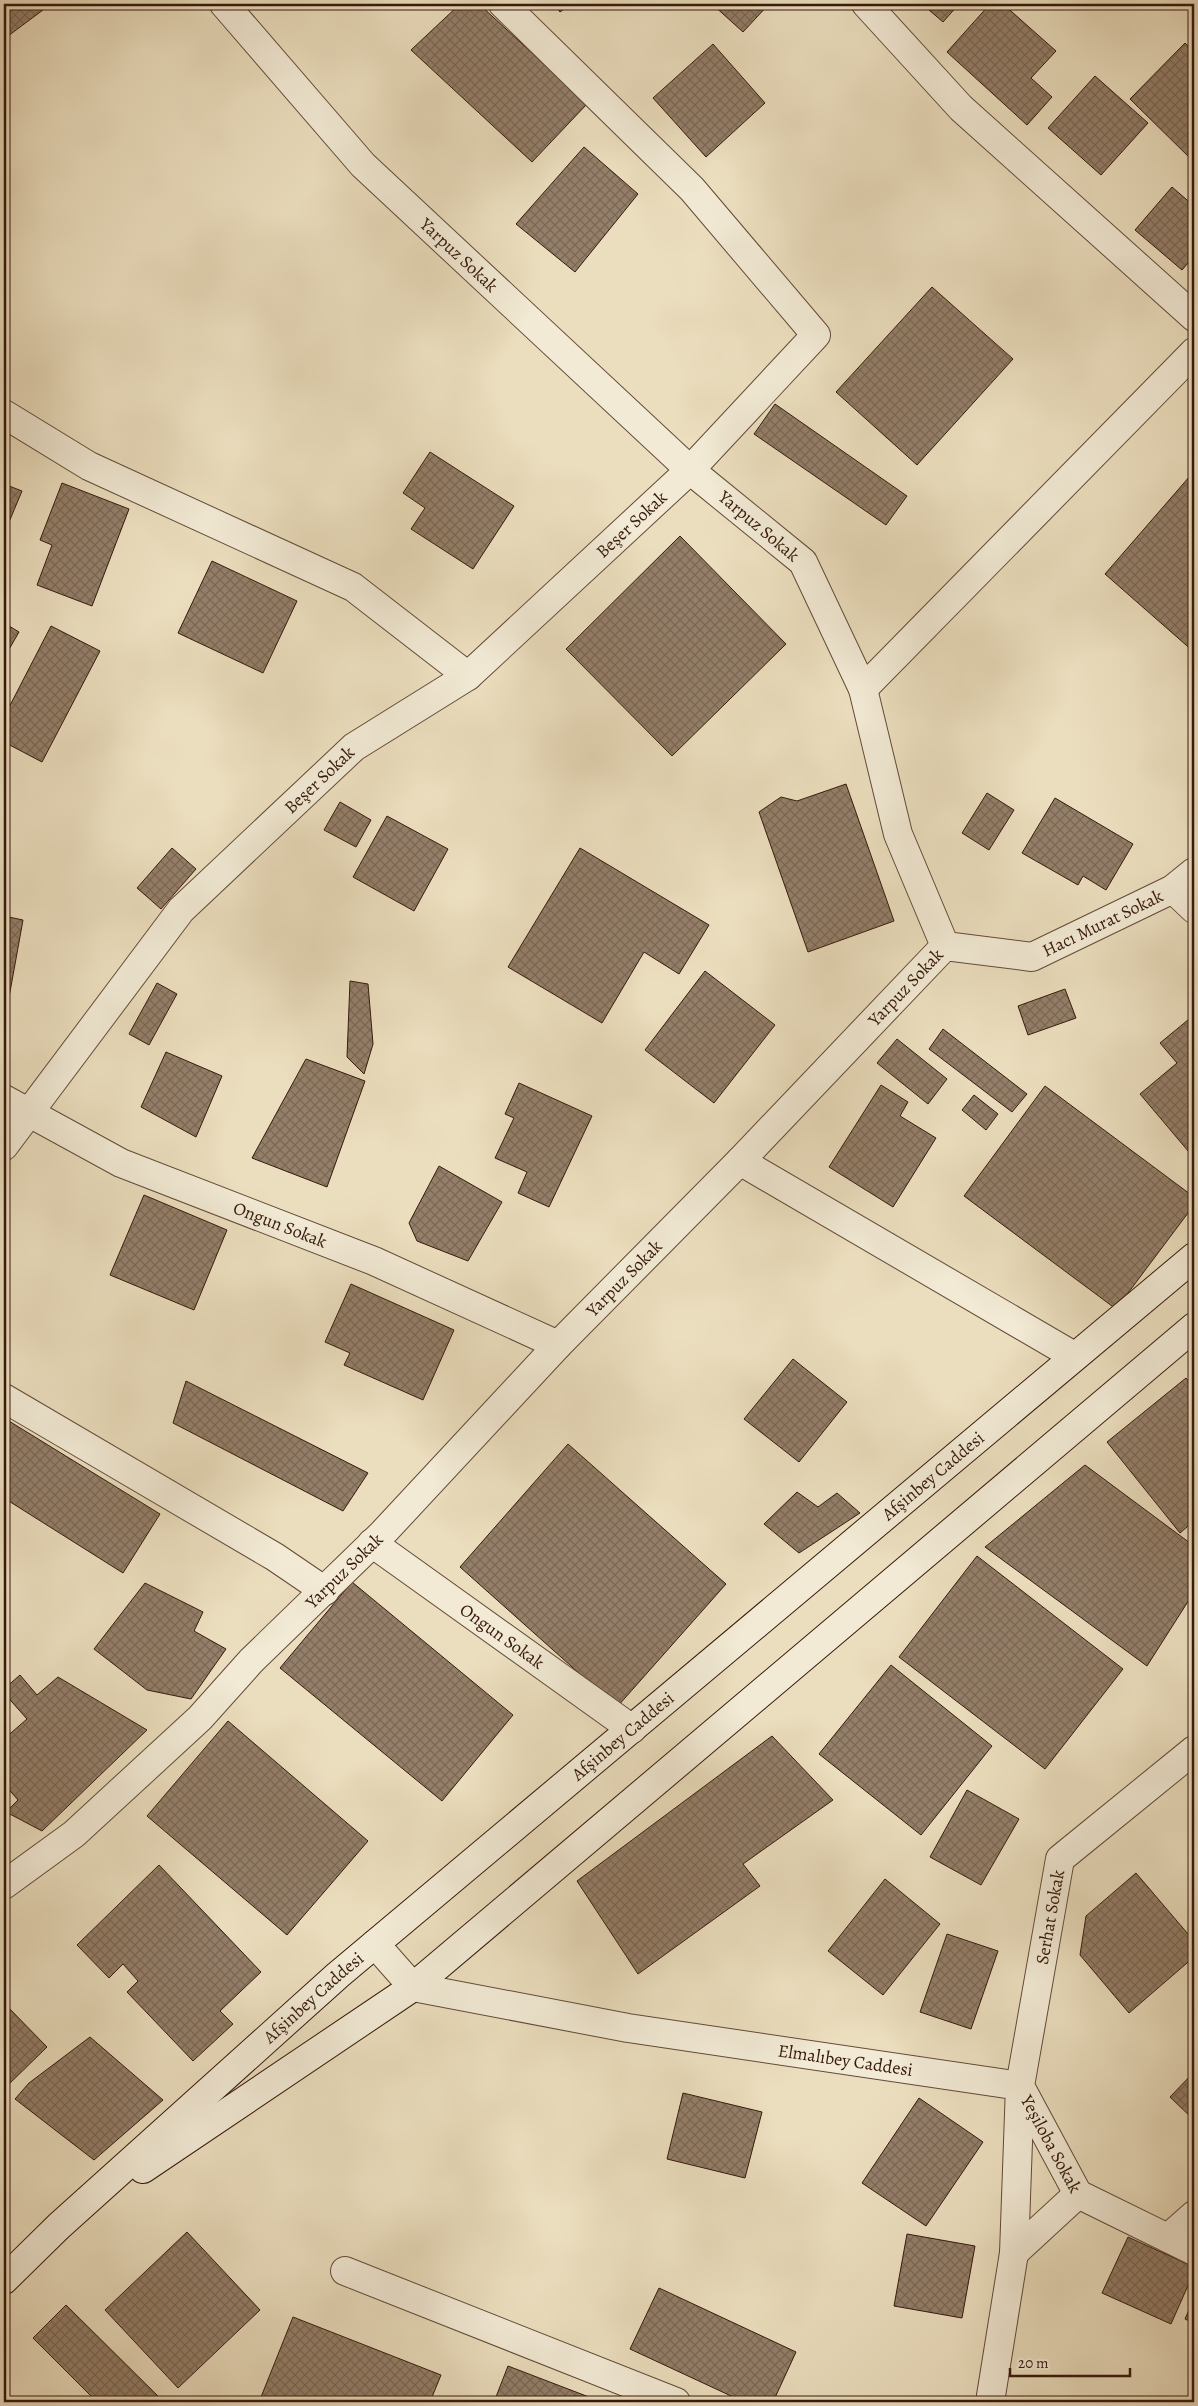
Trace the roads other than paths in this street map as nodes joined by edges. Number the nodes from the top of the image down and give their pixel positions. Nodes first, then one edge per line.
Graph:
1 (224, 4) edge
2 (503, 4) edge
3 (866, 4) edge
4 (1194, 317) edge
5 (1194, 352) edge
6 (4, 414) edge
7 (690, 470) junction
8 (468, 676) junction
9 (863, 689) junction
10 (1194, 872) edge
11 (1173, 889) junction
12 (1194, 909) edge
13 (945, 946) junction
14 (4, 1099) edge
15 (29, 1112) junction
16 (4, 1146) edge
17 (740, 1161) junction
18 (1194, 1257) edge
19 (1194, 1327) edge
20 (558, 1345) junction
21 (1074, 1356) junction
22 (4, 1398) edge
23 (372, 1544) junction
24 (325, 1591) junction
25 (632, 1729) junction
26 (1194, 1750) edge
27 (4, 1885) edge
28 (375, 1944) junction
29 (413, 1987) junction
30 (1020, 2086) junction
31 (1078, 2194) junction
32 (1194, 2215) edge
33 (59, 2226) junction
34 (1168, 2238) junction
35 (1194, 2251) edge
36 (1014, 2253) junction
37 (345, 2271) dead end
38 (4, 2280) edge
39 (676, 2402) edge
40 (990, 2402) edge

1 - 7 street, Yarpuz Sokak
2 - 7 street, Beşer Sokak
3 - 4 street
5 - 9 street
6 - 8 street
7 - 8 street, Beşer Sokak
7 - 9 street, Yarpuz Sokak
8 - 15 street, Beşer Sokak
9 - 13 street, Yarpuz Sokak
10 - 11 street, Hacı Murat Sokak
11 - 12 street
11 - 13 street, Hacı Murat Sokak
13 - 17 street, Yarpuz Sokak
14 - 15 street, Ongun Sokak
15 - 16 street, Beşer Sokak
15 - 20 street, Ongun Sokak
17 - 20 street, Yarpuz Sokak
17 - 21 street
18 - 21 street, Afşinbey Caddesi
19 - 29 street, Afşinbey Caddesi
20 - 23 street, Yarpuz Sokak
21 - 25 street, Afşinbey Caddesi
22 - 24 street
23 - 24 street, Yarpuz Sokak
23 - 25 street, Ongun Sokak
24 - 27 street, Yarpuz Sokak
25 - 28 street, Afşinbey Caddesi
26 - 30 street, Serhat Sokak
28 - 29 street
28 - 33 street, Afşinbey Caddesi
29 - 30 street, Elmalıbey Caddesi
29 - 33 street, Afşinbey Caddesi
30 - 31 street, Yeşiloba Sokak
30 - 36 street
31 - 34 street, Yeşiloba Sokak
31 - 36 street
32 - 34 street
33 - 38 street, Afşinbey Caddesi
34 - 35 street, Yeşiloba Sokak
36 - 40 street
37 - 39 street

